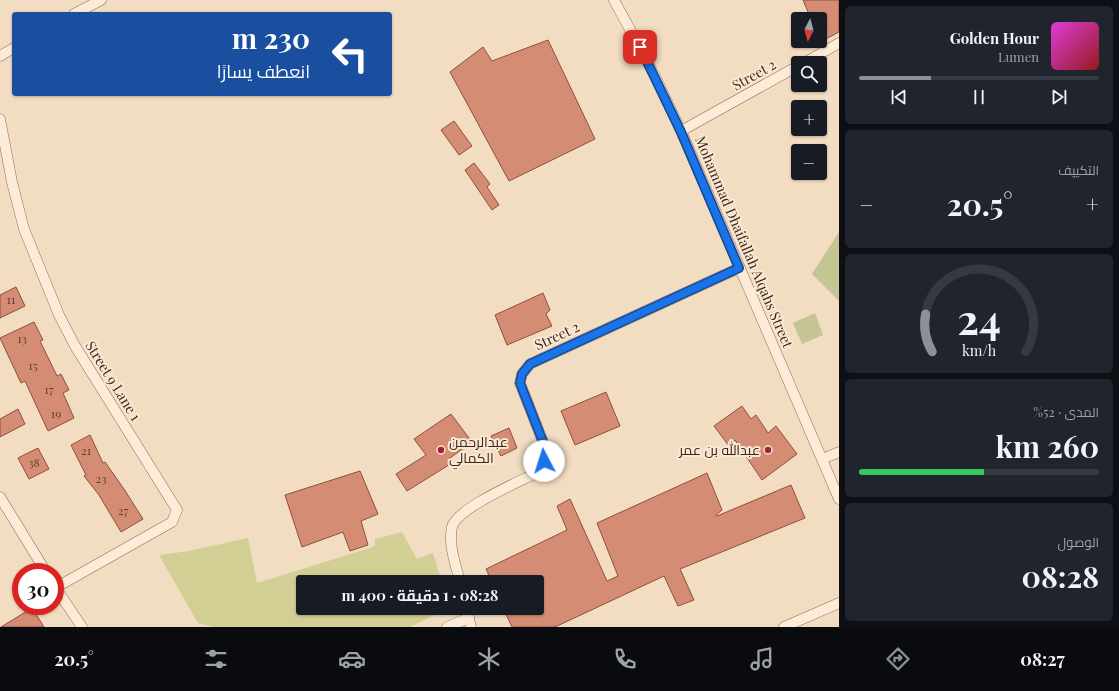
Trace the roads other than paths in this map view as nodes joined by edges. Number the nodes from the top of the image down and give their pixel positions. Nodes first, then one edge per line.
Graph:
1 (101, 0) edge
2 (614, 0) edge
3 (78, 12) edge
4 (839, 43) edge
5 (12, 49) edge
6 (0, 56) edge
7 (816, 56) edge
8 (791, 70) edge
9 (0, 119) edge
10 (681, 132) junction
11 (739, 268) junction
12 (839, 452) edge
13 (822, 459) junction
14 (0, 497) edge
15 (839, 499) edge
16 (3, 508) edge
17 (40, 563) edge
18 (459, 575) edge
19 (64, 583) edge
20 (64, 601) edge
21 (839, 604) edge
22 (469, 618) edge
23 (789, 626) edge
24 (82, 627) edge
25 (447, 627) edge

1 - 3 street
2 - 10 street, Mohammad Dhaifallah Alqahs Street
4 - 7 street
5 - 6 street
8 - 10 street, Street 2
9 - 19 street, Street 9 Lane 1
10 - 11 street, Mohammad Dhaifallah Alqahs Street
11 - 13 street, Mohammad Dhaifallah Alqahs Street
11 - 18 street, Street 2
12 - 13 street
13 - 15 street, Mohammad Dhaifallah Alqahs Street
14 - 16 street
16 - 17 street
20 - 24 street
21 - 23 street
22 - 25 street

